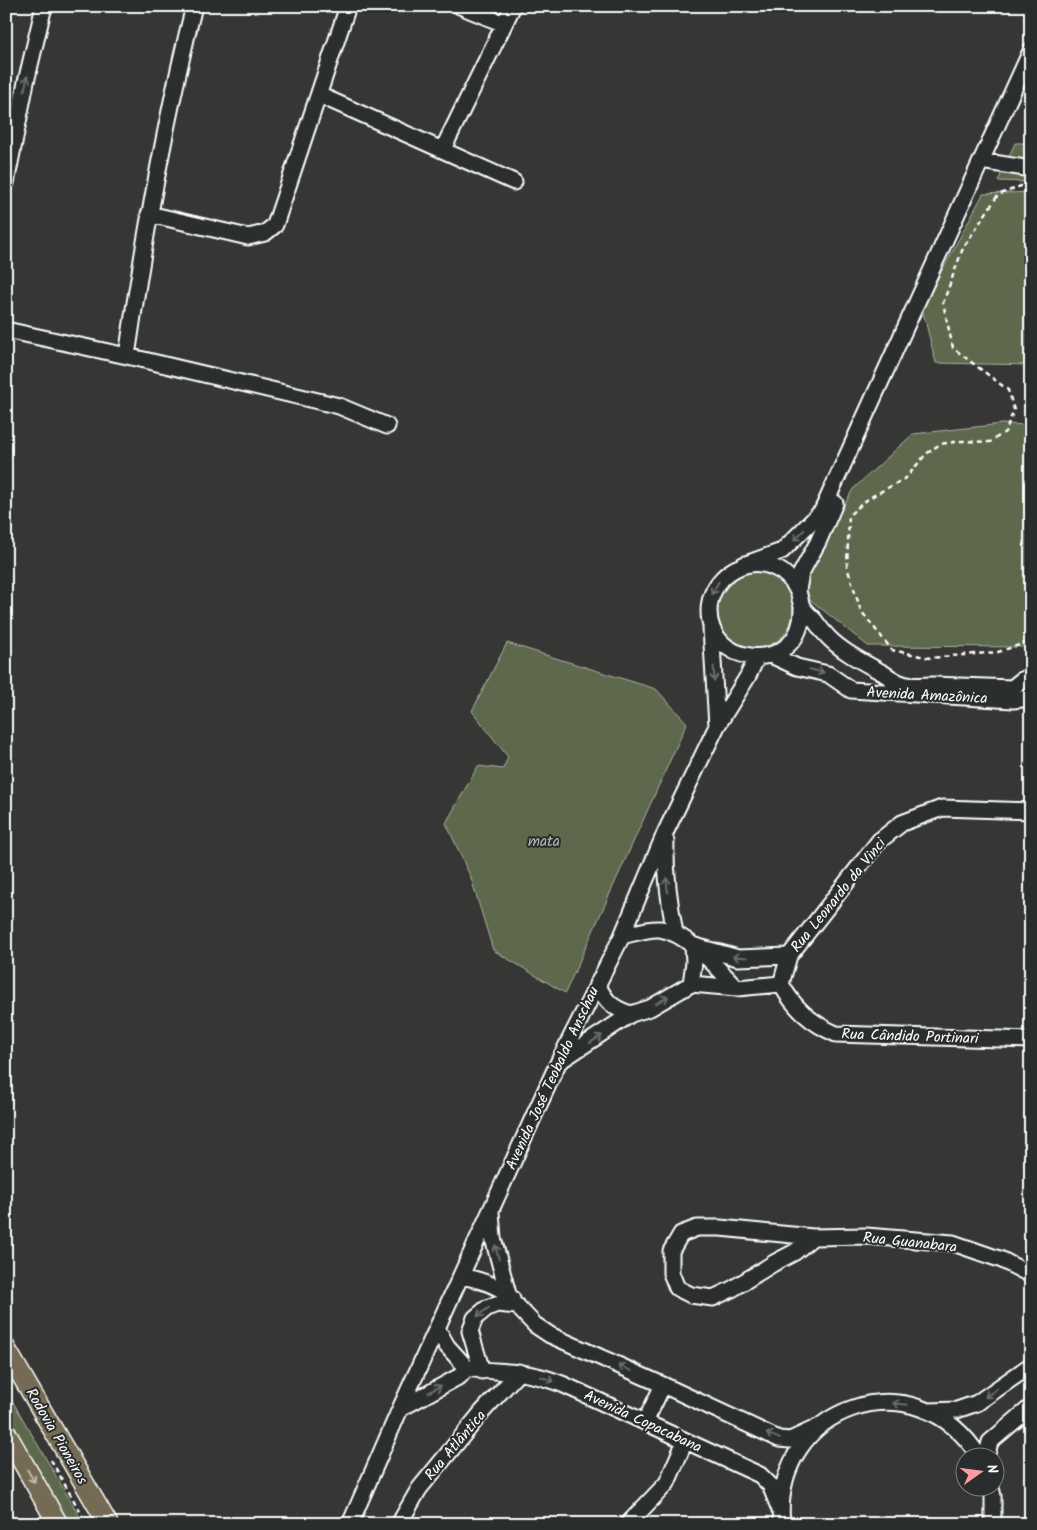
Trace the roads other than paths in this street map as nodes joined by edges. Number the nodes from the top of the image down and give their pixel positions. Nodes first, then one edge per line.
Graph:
1 (44, 6) edge
2 (194, 6) edge
3 (348, 6) edge
4 (460, 6) edge
5 (513, 6) edge
6 (504, 24) junction
7 (1031, 51) edge
8 (1031, 76) edge
9 (319, 95) junction
10 (443, 149) junction
11 (987, 162) junction
12 (1031, 169) edge
13 (514, 182) dead end
14 (6, 183) edge
15 (149, 214) junction
16 (6, 330) edge
17 (127, 356) junction
18 (387, 426) dead end
19 (743, 565) junction
20 (798, 590) junction
21 (802, 606) junction
22 (711, 626) junction
23 (764, 656) junction
24 (1031, 676) edge
25 (1013, 694) junction
26 (1031, 698) edge
27 (717, 726) junction
28 (1031, 811) edge
29 (666, 831) junction
30 (675, 934) junction
31 (622, 936) junction
32 (693, 946) junction
33 (788, 956) junction
34 (597, 984) junction
35 (691, 984) junction
36 (781, 984) junction
37 (737, 988) junction
38 (631, 1014) junction
39 (1031, 1040) edge
40 (559, 1061) junction
41 (491, 1209) junction
42 (813, 1237) junction
43 (1031, 1275) edge
44 (460, 1276) junction
45 (512, 1300) junction
46 (437, 1328) junction
47 (6, 1348) edge
48 (1031, 1365) edge
49 (475, 1370) junction
50 (519, 1372) junction
51 (663, 1384) junction
52 (1031, 1407) edge
53 (400, 1408) junction
54 (930, 1411) junction
55 (645, 1422) junction
56 (818, 1427) junction
57 (6, 1433) edge
58 (685, 1440) junction
59 (974, 1448) edge
60 (988, 1448) edge
61 (994, 1498) edge
62 (781, 1517) edge
63 (58, 1524) edge
64 (108, 1524) edge
65 (351, 1524) edge
66 (400, 1524) edge
67 (628, 1524) edge
68 (993, 1524) edge

14 -> 1 street
2 - 15 street
3 - 9 street
4 - 6 street
5 - 6 street
6 - 10 street
7 -> 19 street
8 - 11 street
9 - 10 street
9 - 15 street
10 - 13 street
11 - 12 street
11 - 20 street
15 - 17 street
16 - 17 street
17 - 18 street
19 - 20 street
19 -> 22 street
20 - 21 street
21 - 23 street
21 - 25 street, Avenida Amazônica
22 - 23 street
22 -> 27 street, Avenida José Teobaldo Anschau
23 -> 25 street, Avenida Amazônica
23 - 27 street
24 - 25 street
25 - 26 street, Avenida Amazônica
27 - 29 street, Avenida José Teobaldo Anschau
28 - 33 street, Rua Leonardo da Vinci
30 -> 29 street
29 - 31 street, Avenida José Teobaldo Anschau
30 - 31 street
30 - 32 street
31 - 34 street, Avenida José Teobaldo Anschau
33 -> 32 street
32 - 35 street
32 - 37 street
33 - 36 street, Rua Leonardo da Vinci
34 - 38 street
34 - 40 street, Avenida José Teobaldo Anschau
35 - 37 street
38 -> 35 street
36 - 37 street
36 - 39 street, Rua Cândido Portinari
40 -> 38 street
40 - 41 street, Avenida José Teobaldo Anschau
41 - 44 street, Avenida José Teobaldo Anschau
45 -> 41 street
42 - 42 street, Rua Guanabara
42 - 43 street, Rua Guanabara
44 - 45 street
44 - 46 street, Avenida José Teobaldo Anschau
45 -> 49 street
51 -> 45 street
46 - 49 street
46 - 53 street, Avenida José Teobaldo Anschau
47 - 64 main road, Rodovia Pioneiros
48 -> 54 street
49 - 50 street, Avenida Copacabana
53 -> 49 street
50 -> 55 street, Avenida Copacabana
50 - 66 street, Rua Atlântica
51 - 55 street
56 -> 51 street
52 - 60 street
53 - 65 street, Avenida José Teobaldo Anschau
54 -> 56 street
54 - 59 street
55 - 58 street, Avenida Copacabana
56 - 62 street
57 -> 63 main road
58 - 62 street, Avenida Copacabana
58 - 67 street
61 - 68 street

